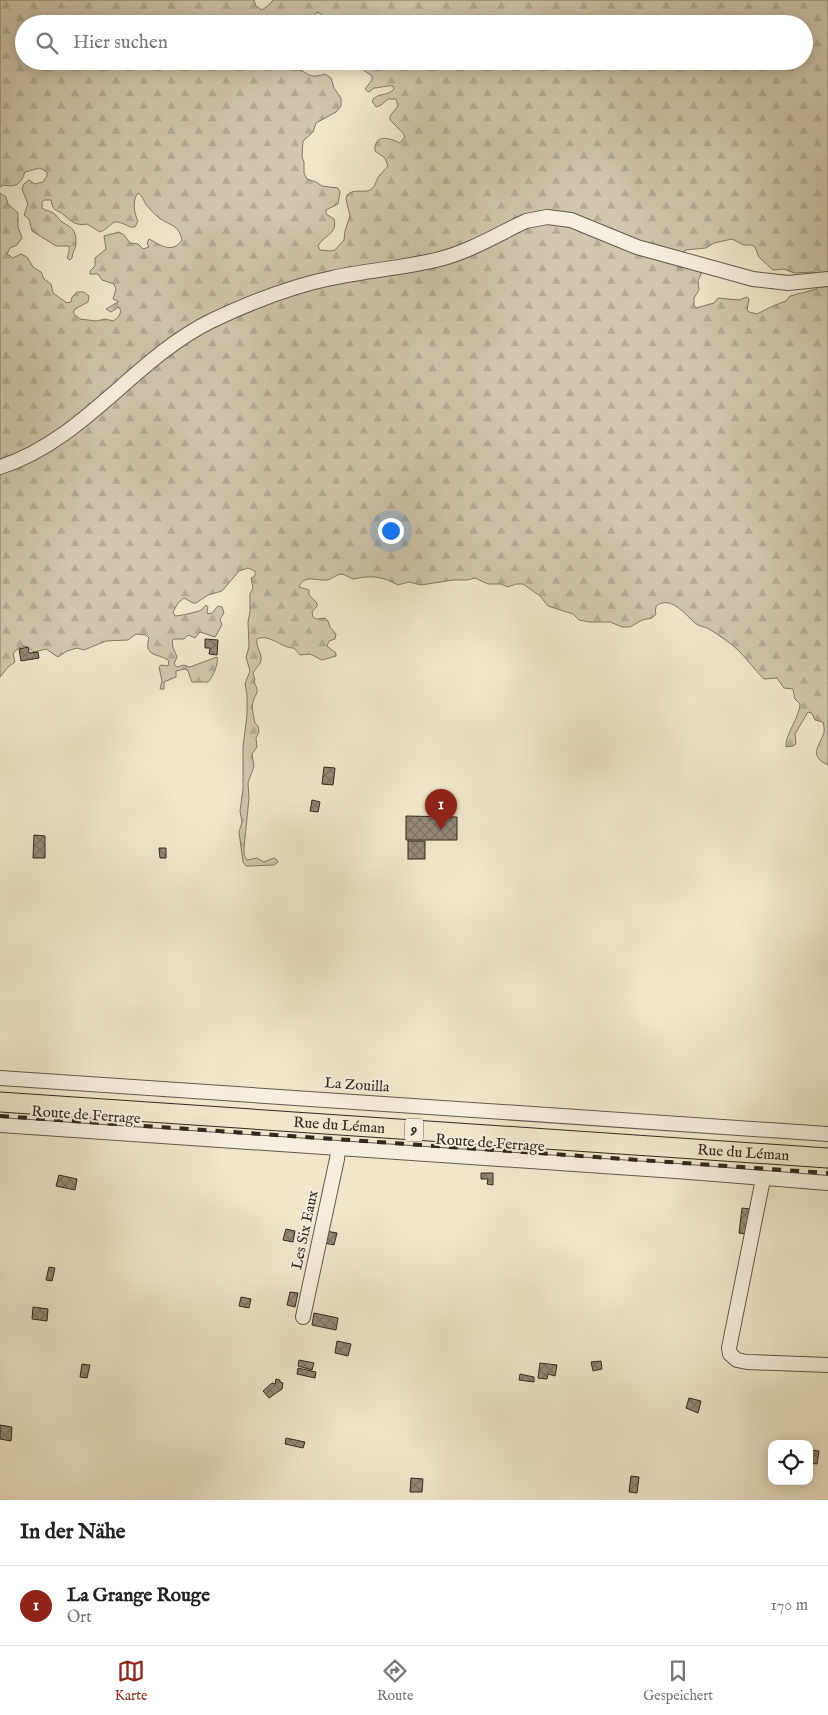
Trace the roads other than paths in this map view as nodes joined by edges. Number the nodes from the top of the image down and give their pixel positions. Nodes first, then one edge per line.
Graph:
1 (828, 279) edge
2 (0, 467) edge
3 (0, 1078) edge
4 (0, 1102) edge
5 (0, 1125) edge
6 (828, 1134) edge
7 (338, 1149) junction
8 (828, 1158) edge
9 (763, 1179) junction
10 (828, 1183) edge
11 (303, 1317) dead end
12 (828, 1365) edge

1 - 2 street
3 - 6 street, La Zouilla
4 - 8 main road, Rue du Léman / 9
5 - 7 street, Route de Ferrage
7 - 9 street, Route de Ferrage
7 - 11 street, Les Six Eaux
9 - 10 street, Route de Ferrage
9 - 12 street

